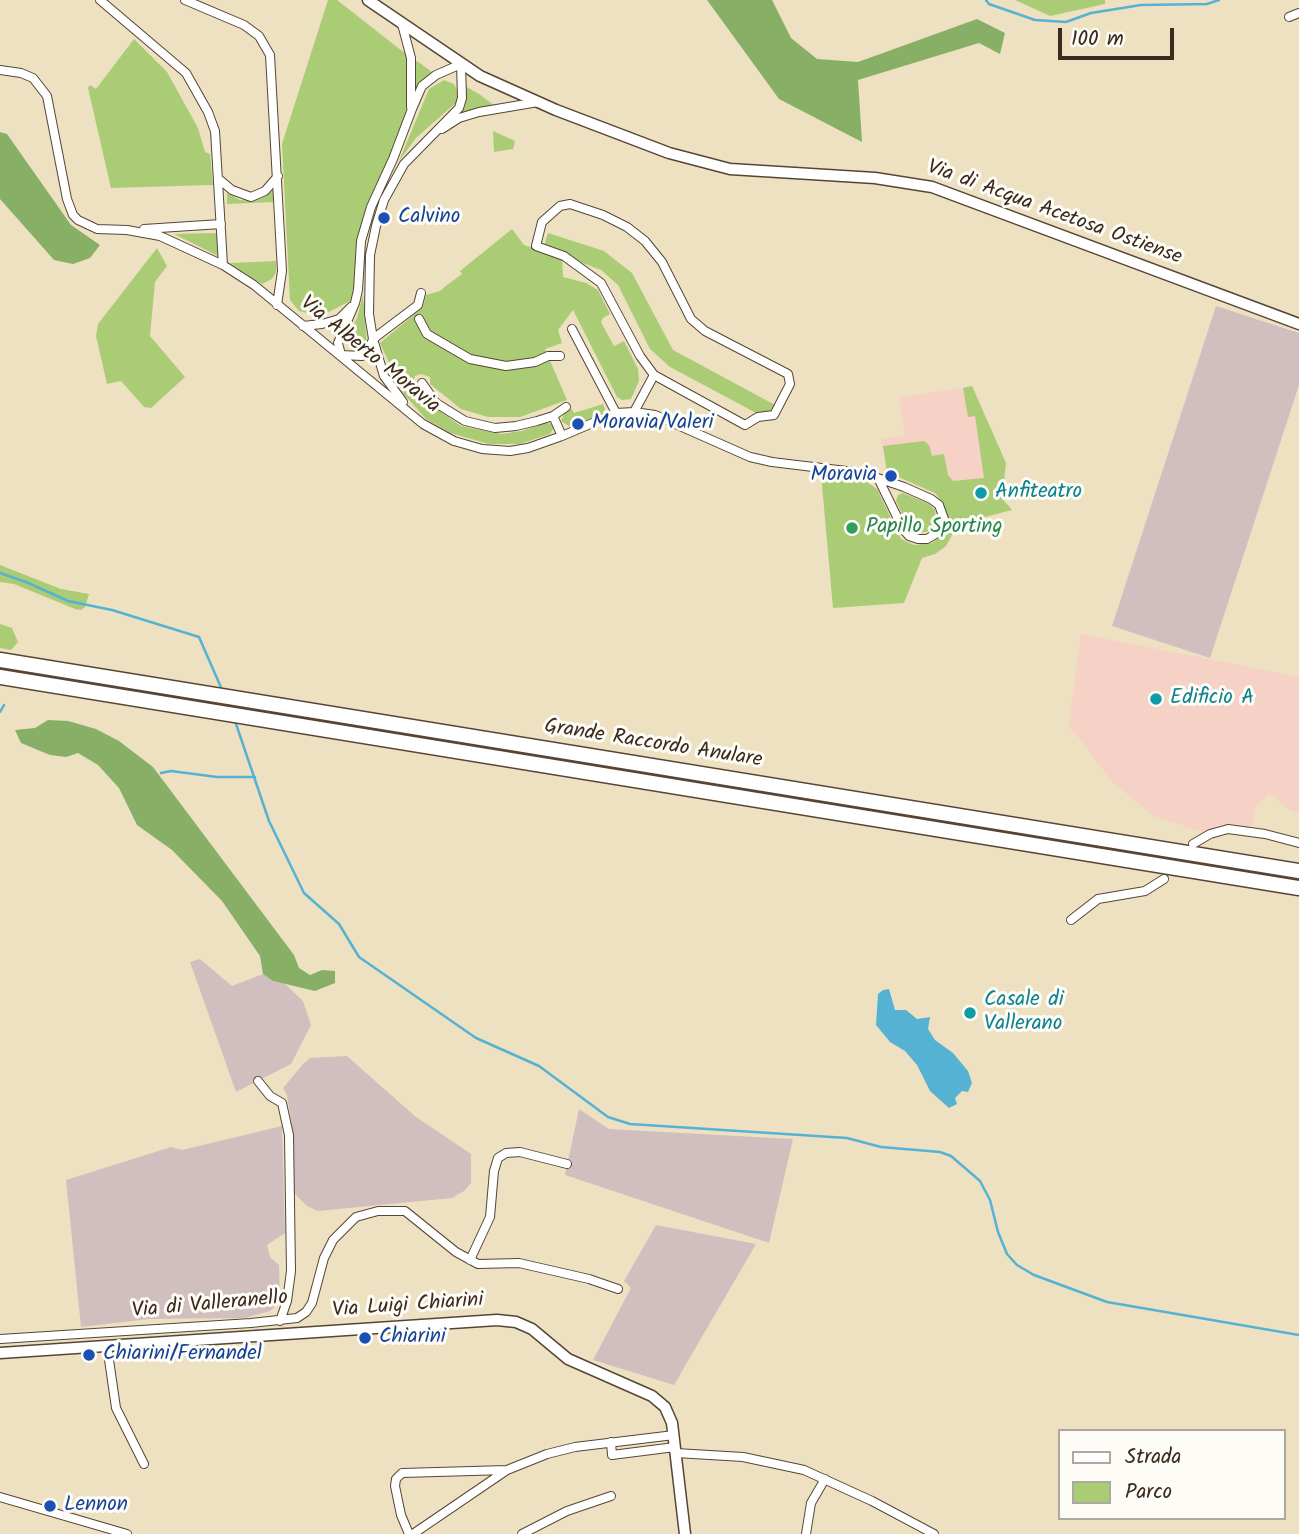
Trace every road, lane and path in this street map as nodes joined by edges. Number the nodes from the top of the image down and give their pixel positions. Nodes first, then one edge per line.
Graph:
1 (100, 0) edge
2 (185, 0) edge
3 (368, 0) edge
4 (1299, 13) edge
5 (1290, 17) dead end
6 (402, 24) junction
7 (461, 64) junction
8 (0, 70) edge
9 (538, 102) junction
10 (411, 109) junction
11 (431, 136) junction
12 (278, 176) junction
13 (219, 180) junction
14 (221, 225) junction
15 (127, 230) junction
16 (223, 265) junction
17 (421, 293) dead end
18 (355, 303) junction
19 (277, 305) junction
20 (419, 319) dead end
21 (1299, 324) edge
22 (303, 326) junction
23 (572, 329) dead end
24 (373, 339) junction
25 (341, 355) junction
26 (560, 356) dead end
27 (654, 375) junction
28 (422, 383) dead end
29 (566, 407) dead end
30 (634, 412) junction
31 (616, 413) junction
32 (411, 414) junction
33 (553, 416) junction
34 (562, 436) junction
35 (880, 480) junction
36 (0, 660) edge
37 (0, 677) edge
38 (1299, 843) edge
39 (1193, 844) dead end
40 (1215, 857) junction
41 (1299, 863) edge
42 (1299, 871) edge
43 (1164, 879) dead end
44 (1299, 888) edge
45 (1071, 920) dead end
46 (258, 1081) dead end
47 (568, 1164) dead end
48 (470, 1260) junction
49 (618, 1289) dead end
50 (280, 1321) junction
51 (0, 1339) edge
52 (107, 1346) junction
53 (0, 1353) edge
54 (674, 1434) junction
55 (611, 1442) junction
56 (675, 1450) junction
57 (144, 1464) dead end
58 (507, 1470) junction
59 (825, 1479) junction
60 (611, 1496) dead end
61 (0, 1497) edge
62 (127, 1534) edge
63 (411, 1534) edge
64 (522, 1534) edge
65 (685, 1534) edge
66 (806, 1534) edge
67 (934, 1534) edge

1 - 13 street
2 - 12 street, Via Alberto Moravia
3 - 6 street, Via di Acqua Acetosa Ostiense
4 - 5 street
6 - 7 street, Via di Acqua Acetosa Ostiense
6 - 10 street
7 - 9 street, Via di Acqua Acetosa Ostiense
7 - 10 street
7 - 11 street
8 - 15 street, Via Alberto Moravia
9 - 11 street
9 - 21 street, Via di Acqua Acetosa Ostiense
10 - 18 street
11 - 24 street
12 - 13 street
12 - 19 street, Via Alberto Moravia
13 - 14 street
14 - 15 street
14 - 16 street
15 - 16 street, Via Alberto Moravia
16 - 19 street, Via Alberto Moravia
17 - 24 street
18 - 22 street
18 - 25 street
19 - 22 street, Via Alberto Moravia
20 - 26 street
22 - 25 street, Via Alberto Moravia
23 - 31 street
24 - 25 street
24 - 32 street
25 - 32 street, Via Alberto Moravia
27 - 27 street
27 - 30 street
28 - 33 street
29 - 33 street
30 - 31 street, Via Alberto Moravia
30 - 35 street, Via Alberto Moravia
31 - 34 street, Via Alberto Moravia
32 - 34 street, Via Alberto Moravia
33 - 34 street
35 - 35 street, Via Alberto Moravia
36 - 40 highway, Grande Raccordo Anulare
37 - 44 highway, Grande Raccordo Anulare
38 - 39 street
40 - 41 highway
40 - 42 highway, Grande Raccordo Anulare
43 - 45 street
46 - 50 street
47 - 48 street
48 - 49 street
48 - 50 street, Via di Valleranello
50 - 51 street, Via di Valleranello
52 - 53 street, Via Luigi Chiarini
52 - 54 street, Via Luigi Chiarini
52 - 57 street
54 - 55 street
54 - 56 street, Via Luigi Chiarini
55 - 56 street
55 - 58 street
56 - 59 street
56 - 65 street, Via Luigi Chiarini
58 - 63 street
58 - 63 street
59 - 66 street
59 - 67 street
60 - 64 street
61 - 62 street

